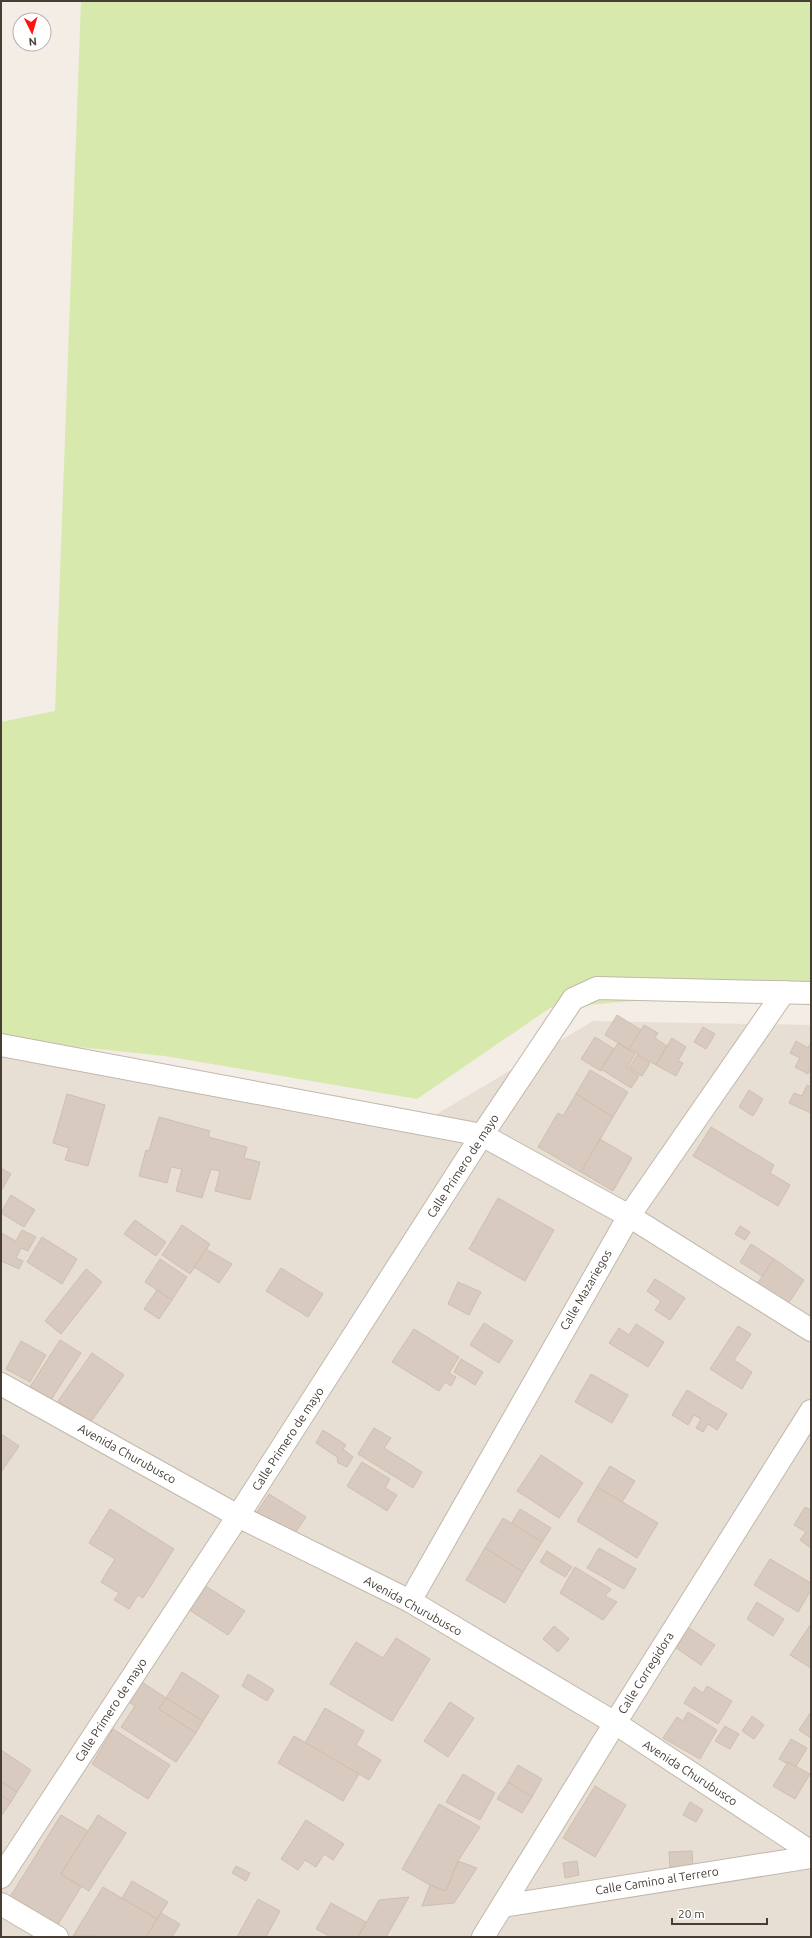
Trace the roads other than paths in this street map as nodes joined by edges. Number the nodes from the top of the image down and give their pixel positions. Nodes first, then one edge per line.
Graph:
1 (784, 992) junction
2 (811, 993) edge
3 (1, 1045) edge
4 (482, 1135) junction
5 (629, 1216) junction
6 (811, 1330) edge
7 (1, 1384) edge
8 (811, 1411) edge
9 (238, 1516) junction
10 (410, 1601) junction
11 (614, 1723) junction
12 (811, 1852) edge
13 (811, 1857) edge
14 (1, 1877) edge
15 (1, 1904) edge
16 (503, 1906) junction
17 (57, 1937) edge
18 (483, 1937) edge

1 - 2 street
1 - 4 street, Calle Primero de mayo
1 - 5 street, Calle Mazariegos
3 - 4 street
4 - 5 street
4 - 9 street, Calle Primero de mayo
5 - 6 street
5 - 10 street, Calle Mazariegos
7 - 9 street, Avenida Churubusco
8 - 11 street, Calle Corregidora
9 - 10 street, Avenida Churubusco
9 - 14 street, Calle Primero de mayo
10 - 11 street, Avenida Churubusco
11 - 12 street, Avenida Churubusco
11 - 16 street, Calle Corregidora
13 - 16 street, Calle Camino al Terrero
15 - 17 street
16 - 18 street, Calle Corregidora

